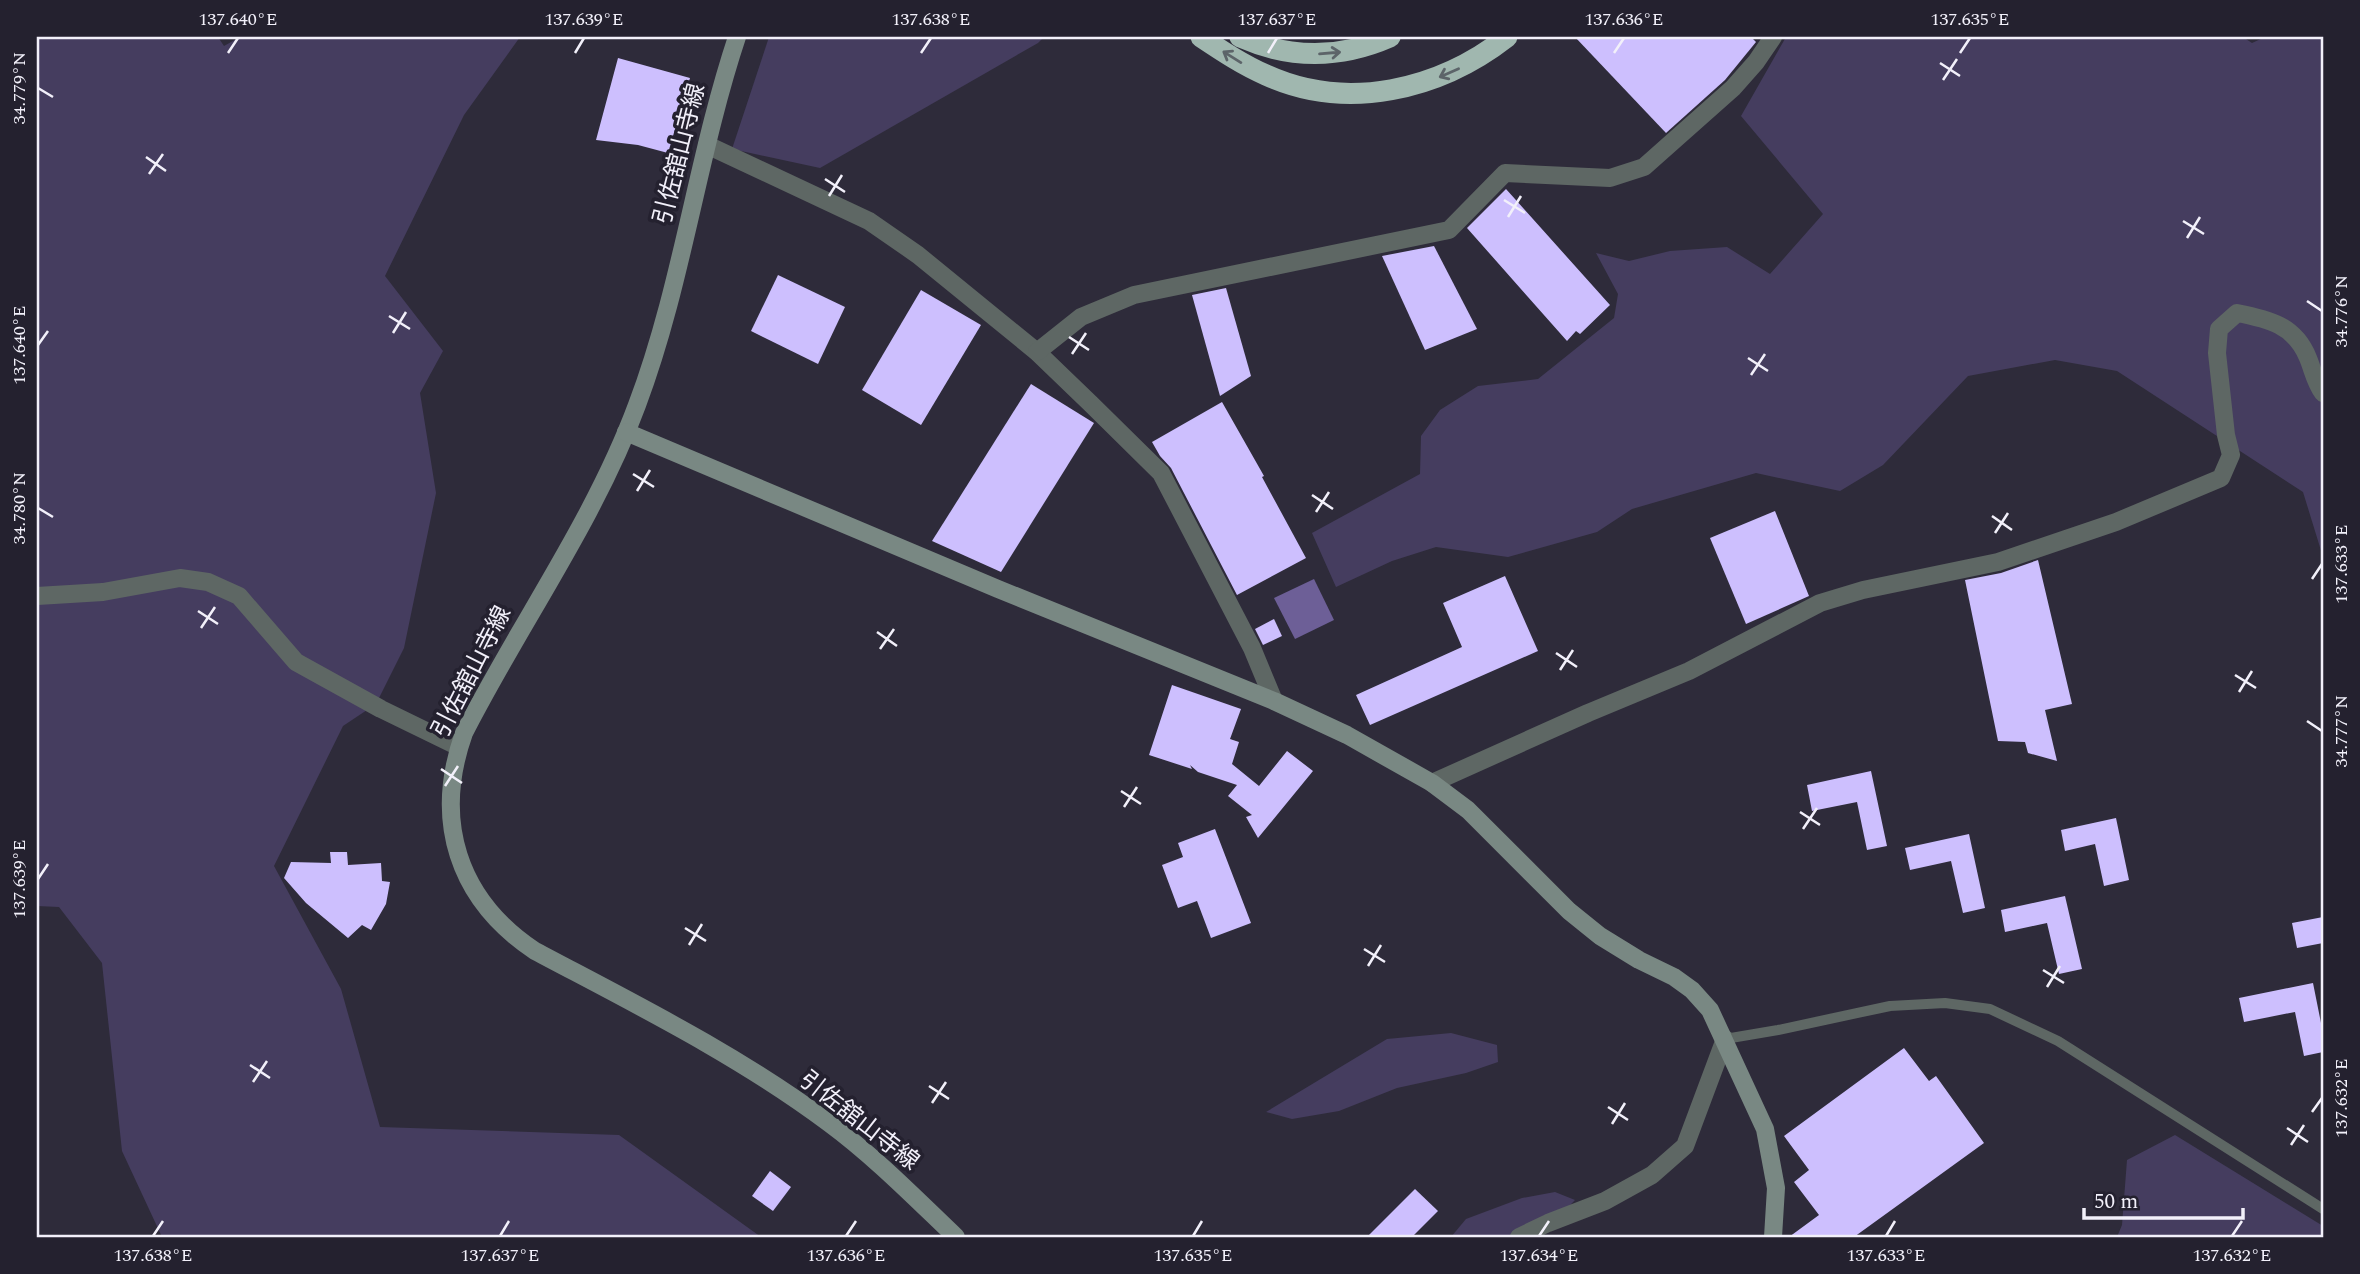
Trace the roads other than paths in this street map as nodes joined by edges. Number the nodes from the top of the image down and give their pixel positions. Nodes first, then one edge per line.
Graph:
1 (737, 37) edge
2 (1201, 37) edge
3 (1240, 37) edge
4 (1390, 37) edge
5 (1507, 37) edge
6 (1773, 37) edge
7 (708, 145) junction
8 (1037, 352) junction
9 (2323, 393) edge
10 (626, 432) junction
11 (37, 596) edge
12 (1274, 701) junction
13 (459, 747) junction
14 (1432, 783) junction
15 (1725, 1039) junction
16 (2323, 1209) edge
17 (956, 1237) edge
18 (1519, 1237) edge
19 (1773, 1237) edge

1 - 7 main road, 引佐舘山寺線
5 -> 2 highway
3 -> 4 highway
6 - 8 street
7 - 8 street
7 - 10 main road, 引佐舘山寺線
8 - 12 street
9 - 14 street
10 - 12 main road
10 - 13 main road, 引佐舘山寺線
11 - 13 street
12 - 14 main road
13 - 17 main road, 引佐舘山寺線
14 - 15 main road
15 - 16 lane
15 - 18 street
15 - 19 main road

